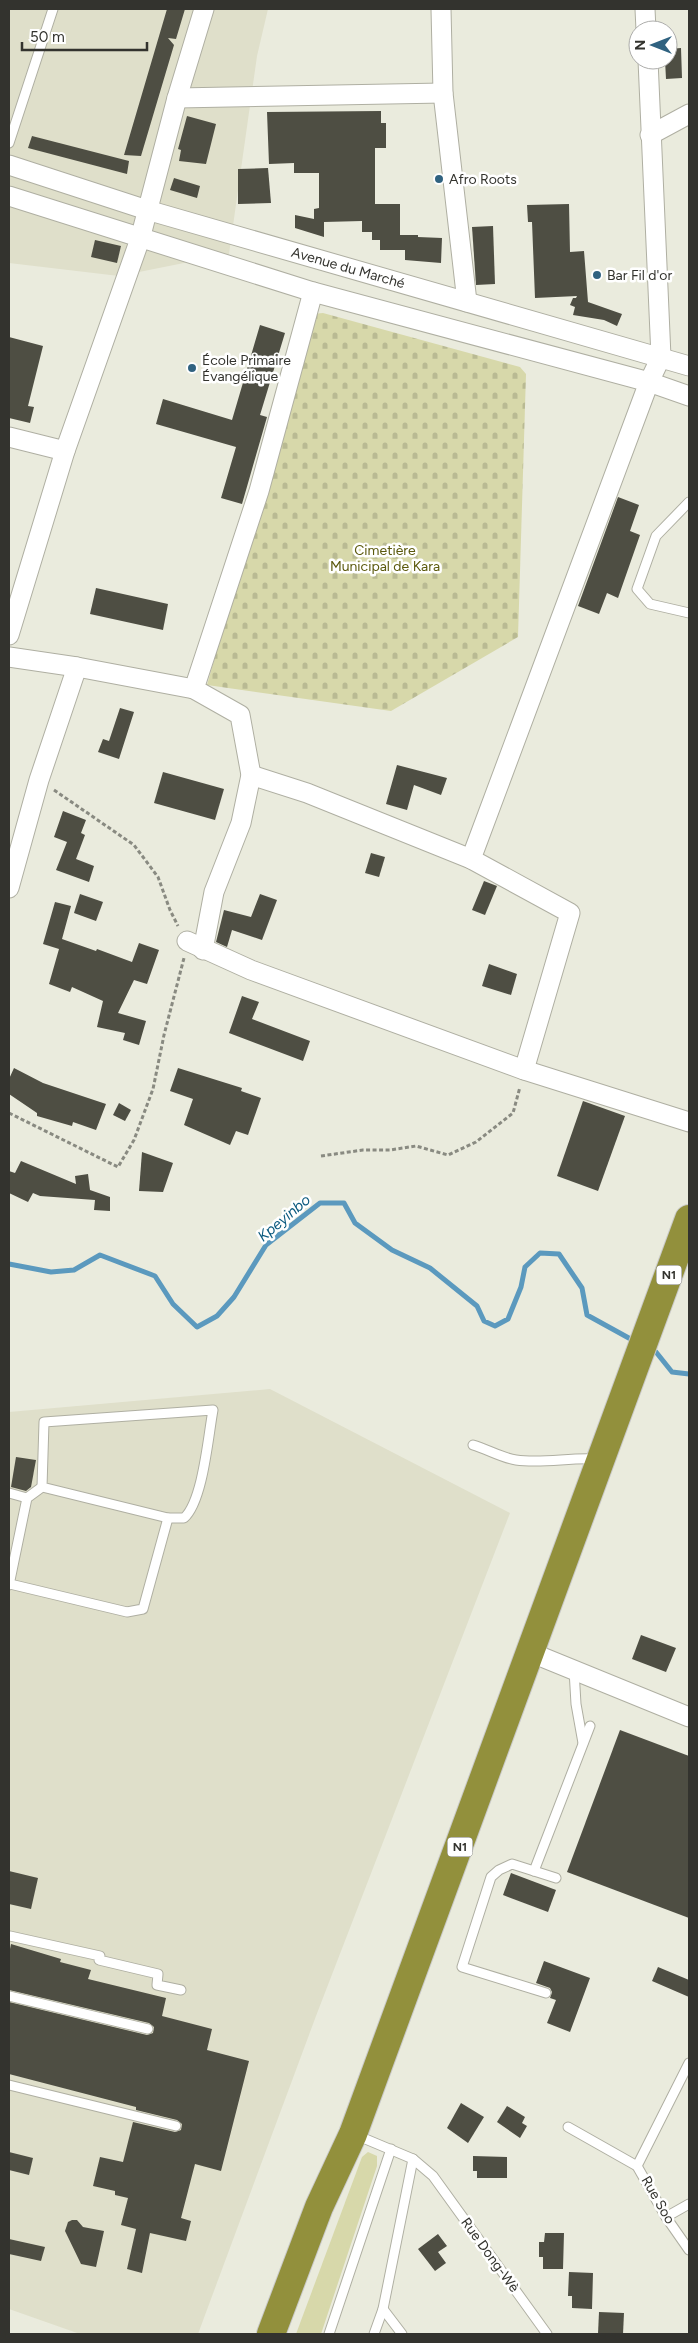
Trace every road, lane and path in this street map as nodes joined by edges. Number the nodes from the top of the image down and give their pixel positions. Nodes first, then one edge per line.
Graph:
1 (53, 9) edge
2 (204, 9) edge
3 (441, 9) edge
4 (648, 70) edge
5 (443, 93) junction
6 (177, 98) junction
7 (689, 114) edge
8 (650, 135) junction
9 (9, 143) edge
10 (9, 165) edge
11 (9, 196) edge
12 (147, 210) junction
13 (140, 239) junction
14 (313, 292) junction
15 (467, 302) junction
16 (661, 357) junction
17 (689, 365) edge
18 (649, 382) junction
19 (689, 396) edge
20 (9, 437) edge
21 (65, 451) junction
22 (689, 502) edge
23 (689, 614) edge
24 (9, 635) edge
25 (9, 658) edge
26 (77, 667) junction
27 (194, 689) junction
28 (251, 775) junction
29 (39, 780) junction
30 (471, 859) junction
31 (9, 888) edge
32 (187, 941) junction
33 (204, 950) junction
34 (524, 1070) junction
35 (9, 1113) edge
36 (689, 1122) edge
37 (321, 1156) dead end
38 (689, 1219) edge
39 (473, 1445) dead end
40 (602, 1460) junction
41 (42, 1487) junction
42 (9, 1493) edge
43 (27, 1498) junction
44 (168, 1518) junction
45 (9, 1584) edge
46 (532, 1653) junction
47 (574, 1670) junction
48 (689, 1717) edge
49 (590, 1726) dead end
50 (583, 1743) junction
51 (534, 1871) junction
52 (556, 1878) dead end
53 (9, 1937) edge
54 (181, 1990) dead end
55 (546, 1992) dead end
56 (9, 1996) edge
57 (148, 2029) dead end
58 (689, 2063) edge
59 (9, 2085) edge
60 (176, 2126) dead end
61 (568, 2127) dead end
62 (353, 2134) junction
63 (391, 2150) junction
64 (413, 2159) junction
65 (638, 2166) junction
66 (689, 2204) edge
67 (666, 2216) junction
68 (689, 2250) edge
69 (382, 2309) junction
70 (271, 2334) edge
71 (329, 2334) edge
72 (374, 2334) edge
73 (402, 2334) edge
74 (548, 2334) edge

1 - 9 lane
2 - 6 street
3 - 5 street
4 - 8 street
5 - 6 street
5 - 15 street
6 - 12 street
7 - 8 street
8 - 16 street
10 - 12 street, Avenue du Marché
11 - 13 street
12 - 13 street
12 - 15 street, Avenue du Marché
13 - 14 street
13 - 21 street
14 - 18 street
14 - 27 street
15 - 16 street, Avenue du Marché
16 - 17 street, Avenue du Marché
16 - 18 street
18 - 19 street
18 - 30 street
20 - 21 street
21 - 24 street
22 - 23 lane
25 - 26 street
26 - 27 street
26 - 29 street
27 - 28 street
28 - 30 street
28 - 33 street
29 - 31 street
29 - 32 path
30 - 34 street
32 - 33 street
32 - 35 path
33 - 34 street
34 - 36 street
34 - 37 path
38 - 40 highway, N1
39 - 40 lane
40 - 46 highway, N1
41 - 43 lane
41 - 44 lane
41 - 44 lane
42 - 43 lane
43 - 45 lane
44 - 45 lane
46 - 47 street
46 - 62 highway, N1
47 - 48 street
47 - 50 lane
49 - 50 lane
50 - 51 lane
51 - 52 lane
51 - 55 lane
53 - 54 lane
56 - 57 lane
58 - 65 lane
59 - 60 lane
61 - 65 lane, Rue Soo
62 - 63 lane, Rue Dong-Wè
62 - 70 highway, N1
63 - 64 lane, Rue Dong-Wè
63 - 71 lane
64 - 69 lane
64 - 74 lane, Rue Dong-Wè
65 - 67 lane, Rue Soo
66 - 67 lane
67 - 68 lane, Rue Soo
69 - 72 lane
69 - 73 lane

